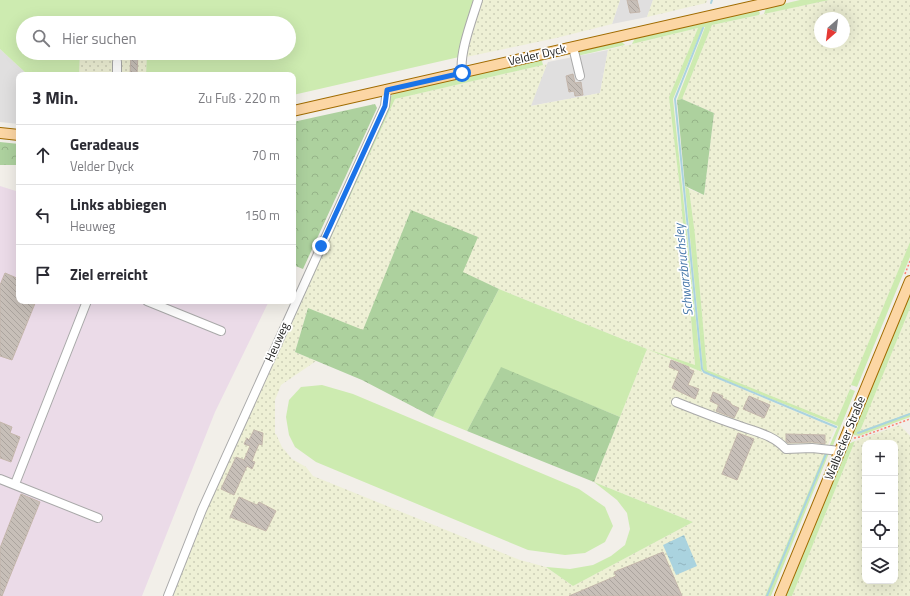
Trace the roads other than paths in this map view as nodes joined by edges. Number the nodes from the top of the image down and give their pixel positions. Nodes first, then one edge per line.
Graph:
1 (478, 0) edge
2 (780, 0) edge
3 (573, 47) junction
4 (117, 62) dead end
5 (117, 72) edge
6 (462, 73) junction
7 (580, 76) dead end
8 (387, 90) junction
9 (296, 110) edge
10 (0, 133) edge
11 (16, 134) edge
12 (910, 281) edge
13 (296, 302) edge
14 (86, 304) edge
15 (154, 304) edge
16 (295, 304) edge
17 (221, 331) dead end
18 (676, 402) dead end
19 (840, 451) junction
20 (0, 478) edge
21 (14, 484) junction
22 (98, 518) dead end
23 (168, 596) edge
24 (780, 596) edge

1 - 6 street
2 - 3 main road, Velder Dyck
3 - 6 main road, Velder Dyck
3 - 7 street
4 - 5 street
6 - 8 main road, Velder Dyck
8 - 9 main road, Velder Dyck
8 - 13 street, Heuweg
10 - 11 main road
12 - 19 main road, Walbecker Straße
14 - 21 street
15 - 17 street
16 - 23 street, Heuweg
18 - 19 street
19 - 24 main road, Walbecker Straße
20 - 21 street
21 - 22 street

